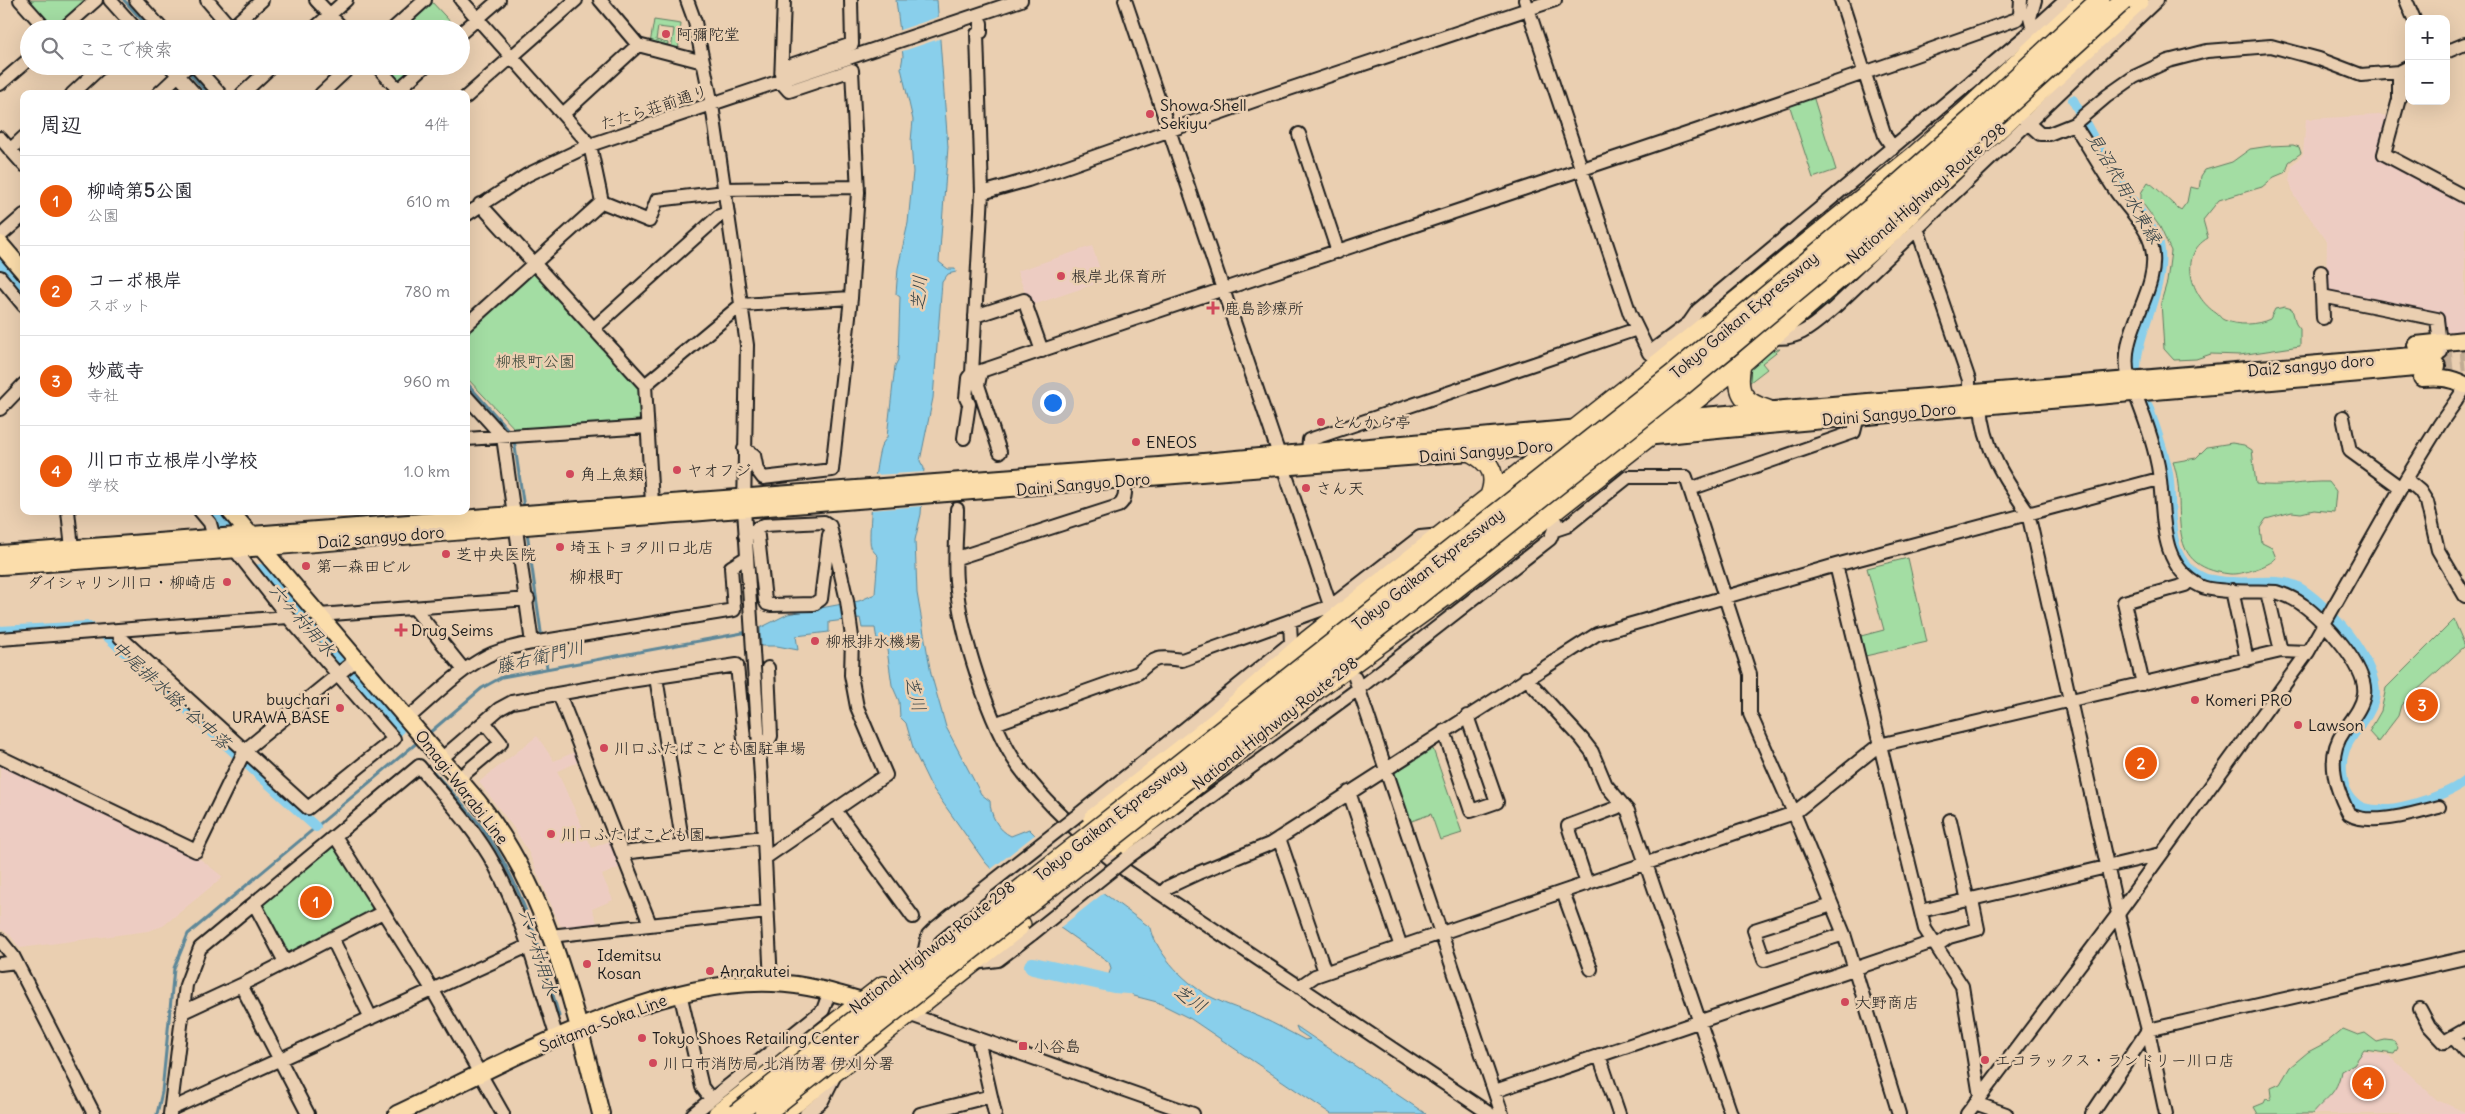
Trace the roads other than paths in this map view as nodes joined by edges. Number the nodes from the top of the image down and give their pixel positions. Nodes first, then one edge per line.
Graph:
1 (20, 0) edge
2 (96, 0) edge
3 (110, 0) edge
4 (136, 0) edge
5 (208, 0) edge
6 (262, 0) edge
7 (316, 0) edge
8 (346, 0) edge
9 (425, 0) edge
10 (461, 0) edge
11 (498, 0) edge
12 (576, 0) edge
13 (600, 0) edge
14 (687, 0) edge
15 (784, 0) edge
16 (851, 0) edge
17 (1021, 0) edge
18 (1125, 0) edge
19 (1555, 0) edge
20 (1841, 0) edge
21 (2021, 0) edge
22 (2035, 0) edge
23 (2066, 0) edge
24 (2086, 0) edge
25 (2100, 0) edge
26 (2124, 0) edge
27 (2139, 0) edge
28 (2157, 0) edge
29 (2406, 0) edge
30 (1526, 5) edge
31 (330, 14) junction
32 (2412, 15) edge
33 (478, 19) junction
34 (38, 20) edge
35 (74, 20) edge
36 (128, 20) edge
37 (154, 20) edge
38 (224, 20) edge
39 (240, 20) edge
40 (324, 20) edge
41 (335, 20) edge
42 (403, 20) edge
43 (981, 23) dead end
44 (470, 26) edge
45 (2033, 30) junction
46 (2465, 44) edge
47 (638, 45) junction
48 (2450, 50) edge
49 (512, 57) junction
50 (703, 62) junction
51 (20, 67) edge
52 (782, 68) junction
53 (2404, 70) edge
54 (1865, 72) junction
55 (92, 75) edge
56 (171, 75) edge
57 (178, 75) edge
58 (203, 75) edge
59 (262, 75) edge
60 (341, 75) edge
61 (384, 75) edge
62 (416, 75) edge
63 (780, 82) junction
64 (0, 84) edge
65 (76, 90) edge
66 (161, 90) edge
67 (191, 90) edge
68 (216, 90) edge
69 (246, 90) edge
70 (325, 90) edge
71 (396, 90) edge
72 (400, 90) edge
73 (470, 94) edge
74 (712, 105) junction
75 (563, 114) junction
76 (2022, 119) junction
77 (2074, 124) junction
78 (1169, 131) junction
79 (1299, 134) dead end
80 (0, 138) edge
81 (20, 141) edge
82 (590, 144) junction
83 (1894, 148) junction
84 (10, 150) junction
85 (1913, 157) junction
86 (20, 161) edge
87 (1582, 170) junction
88 (1938, 185) junction
89 (858, 187) junction
90 (724, 190) junction
91 (982, 193) junction
92 (2465, 197) edge
93 (602, 202) junction
94 (480, 204) junction
95 (470, 212) edge
96 (727, 213) junction
97 (20, 218) edge
98 (1918, 231) junction
99 (0, 236) edge
100 (0, 244) edge
101 (1338, 252) junction
102 (535, 263) junction
103 (20, 267) edge
104 (2321, 272) dead end
105 (1, 280) edge
106 (1224, 290) junction
107 (2322, 296) junction
108 (851, 298) junction
109 (20, 301) edge
110 (741, 305) junction
111 (975, 316) junction
112 (2323, 318) dead end
113 (470, 321) edge
114 (594, 328) junction
115 (1637, 329) junction
116 (1688, 332) junction
117 (1772, 337) junction
118 (2465, 340) edge
119 (1042, 351) junction
120 (2439, 360) junction
121 (1741, 364) junction
122 (1664, 369) dead end
123 (976, 372) junction
124 (2186, 375) joint
125 (1706, 377) dead end
126 (645, 385) junction
127 (2133, 386) junction
128 (2465, 387) edge
129 (20, 388) edge
130 (1975, 399) junction
131 (470, 400) edge
132 (0, 409) edge
133 (1768, 410) junction
134 (1858, 416) junction
135 (1672, 418) junction
136 (2343, 418) dead end
137 (647, 428) junction
138 (1576, 429) junction
139 (508, 436) junction
140 (1650, 436) junction
141 (964, 438) dead end
142 (470, 439) edge
143 (1555, 446) junction
144 (744, 449) junction
145 (1000, 452) dead end
146 (1308, 452) junction
147 (1471, 452) junction
148 (1281, 462) junction
149 (2159, 479) junction
150 (1126, 480) junction
151 (1688, 483) junction
152 (2404, 484) junction
153 (944, 490) junction
154 (1494, 499) junction
155 (753, 502) junction
156 (652, 503) junction
157 (1561, 505) junction
158 (957, 509) dead end
159 (2028, 513) junction
160 (68, 515) edge
161 (203, 515) edge
162 (233, 515) edge
163 (1533, 517) dead end
164 (521, 520) junction
165 (830, 526) junction
166 (757, 528) junction
167 (1555, 530) junction
168 (250, 534) junction
169 (1443, 534) junction
170 (745, 535) junction
171 (231, 543) junction
172 (72, 548) junction
173 (262, 548) junction
174 (0, 554) edge
175 (747, 557) junction
176 (957, 558) junction
177 (1836, 565) junction
178 (0, 566) edge
179 (2190, 580) junction
180 (2232, 590) junction
181 (2267, 592) junction
182 (1726, 596) junction
183 (2465, 596) edge
184 (528, 599) junction
185 (414, 608) junction
186 (1332, 610) junction
187 (319, 615) junction
188 (288, 617) junction
189 (1290, 622) junction
190 (2326, 622) junction
191 (118, 630) junction
192 (0, 638) edge
193 (532, 643) junction
194 (2281, 652) junction
195 (2308, 652) junction
196 (357, 659) junction
197 (2247, 660) junction
198 (768, 668) dead end
199 (464, 670) junction
200 (338, 675) junction
201 (656, 677) junction
202 (1526, 678) junction
203 (1356, 683) junction
204 (2143, 684) junction
205 (1322, 686) junction
206 (559, 694) junction
207 (2071, 700) junction
208 (1467, 716) junction
209 (484, 722) junction
210 (1216, 722) junction
211 (411, 723) junction
212 (997, 723) junction
213 (1444, 731) junction
214 (1879, 745) junction
215 (244, 750) junction
216 (759, 750) junction
217 (437, 754) junction
218 (0, 757) edge
219 (1385, 768) junction
220 (458, 779) junction
221 (1349, 792) junction
222 (1622, 804) junction
223 (2439, 807) dead end
224 (836, 811) junction
225 (1794, 813) junction
226 (1084, 818) junction
227 (1950, 820) dead end
228 (335, 836) junction
229 (764, 837) junction
230 (1279, 838) junction
231 (682, 846) junction
232 (622, 853) junction
233 (1122, 853) junction
234 (2161, 854) junction
235 (765, 858) junction
236 (1647, 862) junction
237 (2108, 866) junction
238 (1587, 884) junction
239 (1564, 892) junction
240 (1162, 893) junction
241 (1970, 900) junction
242 (254, 902) junction
243 (1832, 905) junction
244 (1921, 911) junction
245 (767, 912) junction
246 (381, 913) junction
247 (2118, 914) junction
248 (913, 917) dead end
249 (650, 924) junction
250 (1441, 934) junction
251 (1844, 934) junction
252 (550, 936) junction
253 (332, 938) junction
254 (0, 940) edge
255 (1934, 944) junction
256 (528, 946) junction
257 (1401, 947) junction
258 (2465, 958) edge
259 (16, 962) junction
260 (285, 962) junction
261 (0, 964) edge
262 (1591, 969) dead end
263 (1855, 969) junction
264 (1325, 972) junction
265 (771, 982) junction
266 (241, 985) junction
267 (1300, 987) junction
268 (432, 989) junction
269 (830, 992) junction
270 (680, 993) junction
271 (864, 1001) junction
272 (2420, 1009) dead end
273 (183, 1012) junction
274 (908, 1014) junction
275 (371, 1018) junction
276 (1700, 1020) junction
277 (578, 1030) junction
278 (2148, 1030) junction
279 (2465, 1030) edge
280 (2453, 1037) junction
281 (557, 1038) junction
282 (978, 1039) junction
283 (2465, 1051) edge
284 (1599, 1055) junction
285 (279, 1060) junction
286 (838, 1068) junction
287 (482, 1073) junction
288 (1495, 1091) junction
289 (990, 1096) junction
290 (1978, 1100) junction
291 (715, 1107) edge
292 (171, 1112) edge
293 (94, 1114) edge
294 (308, 1114) edge
295 (397, 1114) edge
296 (504, 1114) edge
297 (601, 1114) edge
298 (693, 1114) edge
299 (736, 1114) edge
300 (764, 1114) edge
301 (781, 1114) edge
302 (806, 1114) edge
303 (920, 1114) edge
304 (995, 1114) edge
305 (1194, 1114) edge
306 (1490, 1114) edge
307 (1502, 1114) edge
308 (1619, 1114) edge
309 (1732, 1114) edge
310 (1899, 1114) edge
311 (1967, 1114) edge
312 (2006, 1114) edge
313 (2092, 1114) edge
314 (2166, 1114) edge

1 - 34 street
2 - 35 street
3 - 36 street
4 - 37 street
5 - 38 street
6 - 39 street
7 - 31 street
8 - 31 street
9 - 42 street
10 - 33 street
11 - 33 street
12 - 49 street
13 - 47 street
14 - 50 street
15 - 52 street
16 - 52 street
17 - 63 street, たたら荘前通り
18 - 78 street
19 - 30 street
20 - 54 street
21 - 54 street
22 - 45 street
23 - 45 street
24 - 85 highway
25 - 299 highway, Tokyo Gaikan Expressway, bridge
26 - 300 highway, Tokyo Gaikan Expressway, bridge
27 - 88 highway, National Highway Route 298
28 - 76 street
29 - 32 street
30 - 78 street
30 - 87 street
31 - 40 street
31 - 41 street
33 - 44 street
33 - 49 street
43 - 91 street
45 - 83 street
46 - 48 street
47 - 50 street
47 - 75 street
49 - 73 street
49 - 75 street
50 - 74 street
51 - 64 street
52 - 63 street
53 - 77 street
53 - 92 street
54 - 83 street
54 - 87 street
55 - 65 street
56 - 66 street
57 - 67 street
58 - 68 street
59 - 69 street
60 - 70 street
61 - 71 street
62 - 72 street
63 - 74 street, たたら荘前通り
63 - 89 street
74 - 82 street, たたら荘前通り
74 - 90 street
75 - 82 street
76 - 77 street
76 - 98 street
77 - 127 street
78 - 91 street
78 - 106 street
79 - 101 street
80 - 84 street
81 - 84 street
82 - 93 street
82 - 94 street, たたら荘前通り
83 - 116 street
84 - 86 street
85 - 116 highway
85 - 122 highway
87 - 101 street
87 - 115 street
88 - 117 highway
88 - 125 highway, National Highway Route 298
89 - 90 street
89 - 108 street
90 - 93 street
90 - 96 street
91 - 111 street
93 - 102 street
94 - 95 street, たたら荘前通り
94 - 102 street
96 - 110 street
96 - 114 street
97 - 99 street
98 - 117 street
98 - 130 street
100 - 103 main road
101 - 106 street
102 - 113 street
102 - 114 street
103 - 105 street
104 - 107 street
105 - 109 street
106 - 119 street
106 - 148 street
107 - 112 street
107 - 120 street
108 - 110 street
108 - 144 street
110 - 126 street
110 - 144 street
111 - 119 street
111 - 123 street
114 - 126 street
115 - 116 street
115 - 146 street
116 - 138 highway
117 - 121 highway
118 - 120 main road
119 - 123 street
120 - 124 main road, Dai2 sangyo doro
120 - 127 main road, Daini Sangyo Doro
120 - 128 main road
121 - 133 highway
121 - 135 highway
123 - 141 street
123 - 145 street
124 - 127 main road, Daini Sangyo Doro
126 - 137 street
127 - 130 main road, Daini Sangyo Doro
127 - 149 street
128 - 152 street
129 - 132 street
130 - 133 main road, Daini Sangyo Doro
130 - 134 main road, Daini Sangyo Doro
130 - 159 street
131 - 139 street
133 - 135 main road, Daini Sangyo Doro
134 - 140 main road, Daini Sangyo Doro
134 - 151 street
135 - 138 main road, Daini Sangyo Doro
135 - 140 highway
136 - 152 street
137 - 139 street
137 - 156 street
138 - 143 highway
138 - 146 main road, Daini Sangyo Doro
139 - 142 street
139 - 164 street
140 - 143 main road, Daini Sangyo Doro
140 - 157 highway
143 - 147 main road, Daini Sangyo Doro
143 - 154 highway
144 - 155 street
146 - 148 main road, Daini Sangyo Doro
147 - 148 main road, Daini Sangyo Doro
147 - 154 highway
148 - 150 main road, Daini Sangyo Doro
148 - 153 main road, Daini Sangyo Doro
148 - 186 street
149 - 159 street
149 - 179 street
150 - 153 main road, Daini Sangyo Doro
150 - 176 street
151 - 167 street
151 - 182 street
152 - 183 street
152 - 190 street
153 - 155 main road, Daini Sangyo Doro
154 - 169 highway
154 - 210 highway, National Highway Route 298
155 - 156 main road, Dai2 sangyo doro
155 - 164 main road, Dai2 sangyo doro
155 - 170 street
156 - 164 main road, Dai2 sangyo doro
157 - 167 street
157 - 205 highway
158 - 176 street
159 - 177 street
159 - 207 street
160 - 172 street
161 - 171 street
162 - 168 main road, Omagi-Warabi Line
163 - 205 highway, National Highway Route 298
164 - 168 main road, Dai2 sangyo doro
164 - 173 main road, Dai2 sangyo doro
164 - 184 street
165 - 166 street
165 - 166 street
165 - 224 street
166 - 170 street
167 - 203 street
168 - 171 main road, Dai2 sangyo doro
168 - 173 main road, Omagi-Warabi Line
169 - 186 street
169 - 210 highway
170 - 175 street
171 - 172 main road, Dai2 sangyo doro
171 - 173 main road, Dai2 sangyo doro
171 - 178 main road, Dai2 sangyo doro
171 - 188 street
172 - 174 main road, Dai2 sangyo doro
173 - 187 main road, Omagi-Warabi Line
175 - 193 street
175 - 216 street
176 - 212 street
177 - 182 street
177 - 214 street
179 - 180 street
179 - 204 street
180 - 181 street
180 - 197 street
181 - 190 street
181 - 194 street
182 - 202 street
182 - 225 street
184 - 185 street
184 - 193 street
185 - 187 street
185 - 199 street
186 - 189 street
187 - 196 main road, Omagi-Warabi Line
188 - 191 street
188 - 200 street
189 - 212 street
189 - 226 street
190 - 195 street
190 - 223 street
191 - 192 street
191 - 215 street
193 - 199 street
194 - 195 street
194 - 197 street
195 - 234 street
196 - 200 street
196 - 211 main road, Omagi-Warabi Line
197 - 204 street
198 - 216 street
199 - 211 street
200 - 215 street
200 - 215 street
201 - 206 street
201 - 216 street
201 - 231 street
202 - 208 street
202 - 222 street
203 - 219 street
203 - 233 street
204 - 207 street
205 - 233 highway, National Highway Route 298
206 - 209 street
206 - 232 street
207 - 214 street
207 - 237 street
208 - 213 street
208 - 213 street
209 - 217 street
209 - 220 street
210 - 226 highway, National Highway Route 298
211 - 217 main road, Omagi-Warabi Line
212 - 240 street
213 - 219 street
214 - 225 street
214 - 244 street
215 - 218 street
216 - 229 street
217 - 220 main road, Omagi-Warabi Line
219 - 221 street
219 - 250 street
220 - 252 main road, Omagi-Warabi Line
221 - 230 street
221 - 257 street
222 - 236 street
222 - 238 street
224 - 235 street
224 - 248 street
225 - 236 street
225 - 243 street
226 - 271 highway, National Highway Route 298
227 - 241 street
228 - 242 street
228 - 246 street
228 - 256 street
229 - 231 street
229 - 235 street
230 - 240 street
230 - 264 street
231 - 232 street
232 - 249 street
233 - 274 highway, National Highway Route 298
234 - 237 street
234 - 247 street
235 - 245 street
236 - 238 street
236 - 276 street
237 - 241 street
237 - 247 street
238 - 239 street
239 - 250 street
239 - 262 street
240 - 267 street
241 - 244 street
241 - 255 street
242 - 260 street
242 - 273 street
243 - 251 street
243 - 251 street
244 - 255 street
245 - 249 street
245 - 265 street
246 - 253 street
246 - 268 street
247 - 278 street
247 - 290 street
249 - 252 street
250 - 257 street
250 - 288 street
251 - 263 street
252 - 277 main road, Omagi-Warabi Line
253 - 260 street
253 - 275 street
254 - 259 street
255 - 263 street
255 - 290 street
256 - 268 street
256 - 281 street
257 - 264 street
258 - 278 street
259 - 261 street
259 - 293 street
260 - 266 street
263 - 276 street
263 - 310 street
264 - 267 street
265 - 269 main road, Saitama-Soka Line
265 - 270 main road, Saitama-Soka Line
266 - 273 street
266 - 285 street
267 - 306 street
268 - 275 street
268 - 287 street
269 - 271 main road, Saitama-Soka Line
269 - 291 street
270 - 277 main road, Saitama-Soka Line
270 - 291 street
271 - 274 main road, Saitama-Soka Line
271 - 291 highway, National Highway Route 298
272 - 280 street
273 - 292 street
274 - 282 street
274 - 286 highway, National Highway Route 298
275 - 285 street
276 - 284 street
276 - 309 street
277 - 281 main road, Saitama-Soka Line
277 - 297 main road, Omagi-Warabi Line
278 - 313 street
278 - 314 street
279 - 280 street
280 - 283 street
281 - 287 main road, Saitama-Soka Line
282 - 289 street
282 - 305 street
284 - 288 street
284 - 308 street
285 - 292 street
285 - 294 street
286 - 301 highway, National Highway Route 298
286 - 302 street
287 - 295 main road, Saitama-Soka Line
287 - 296 street
288 - 307 street
289 - 303 street
289 - 304 street
290 - 311 street
290 - 312 street
291 - 298 street

